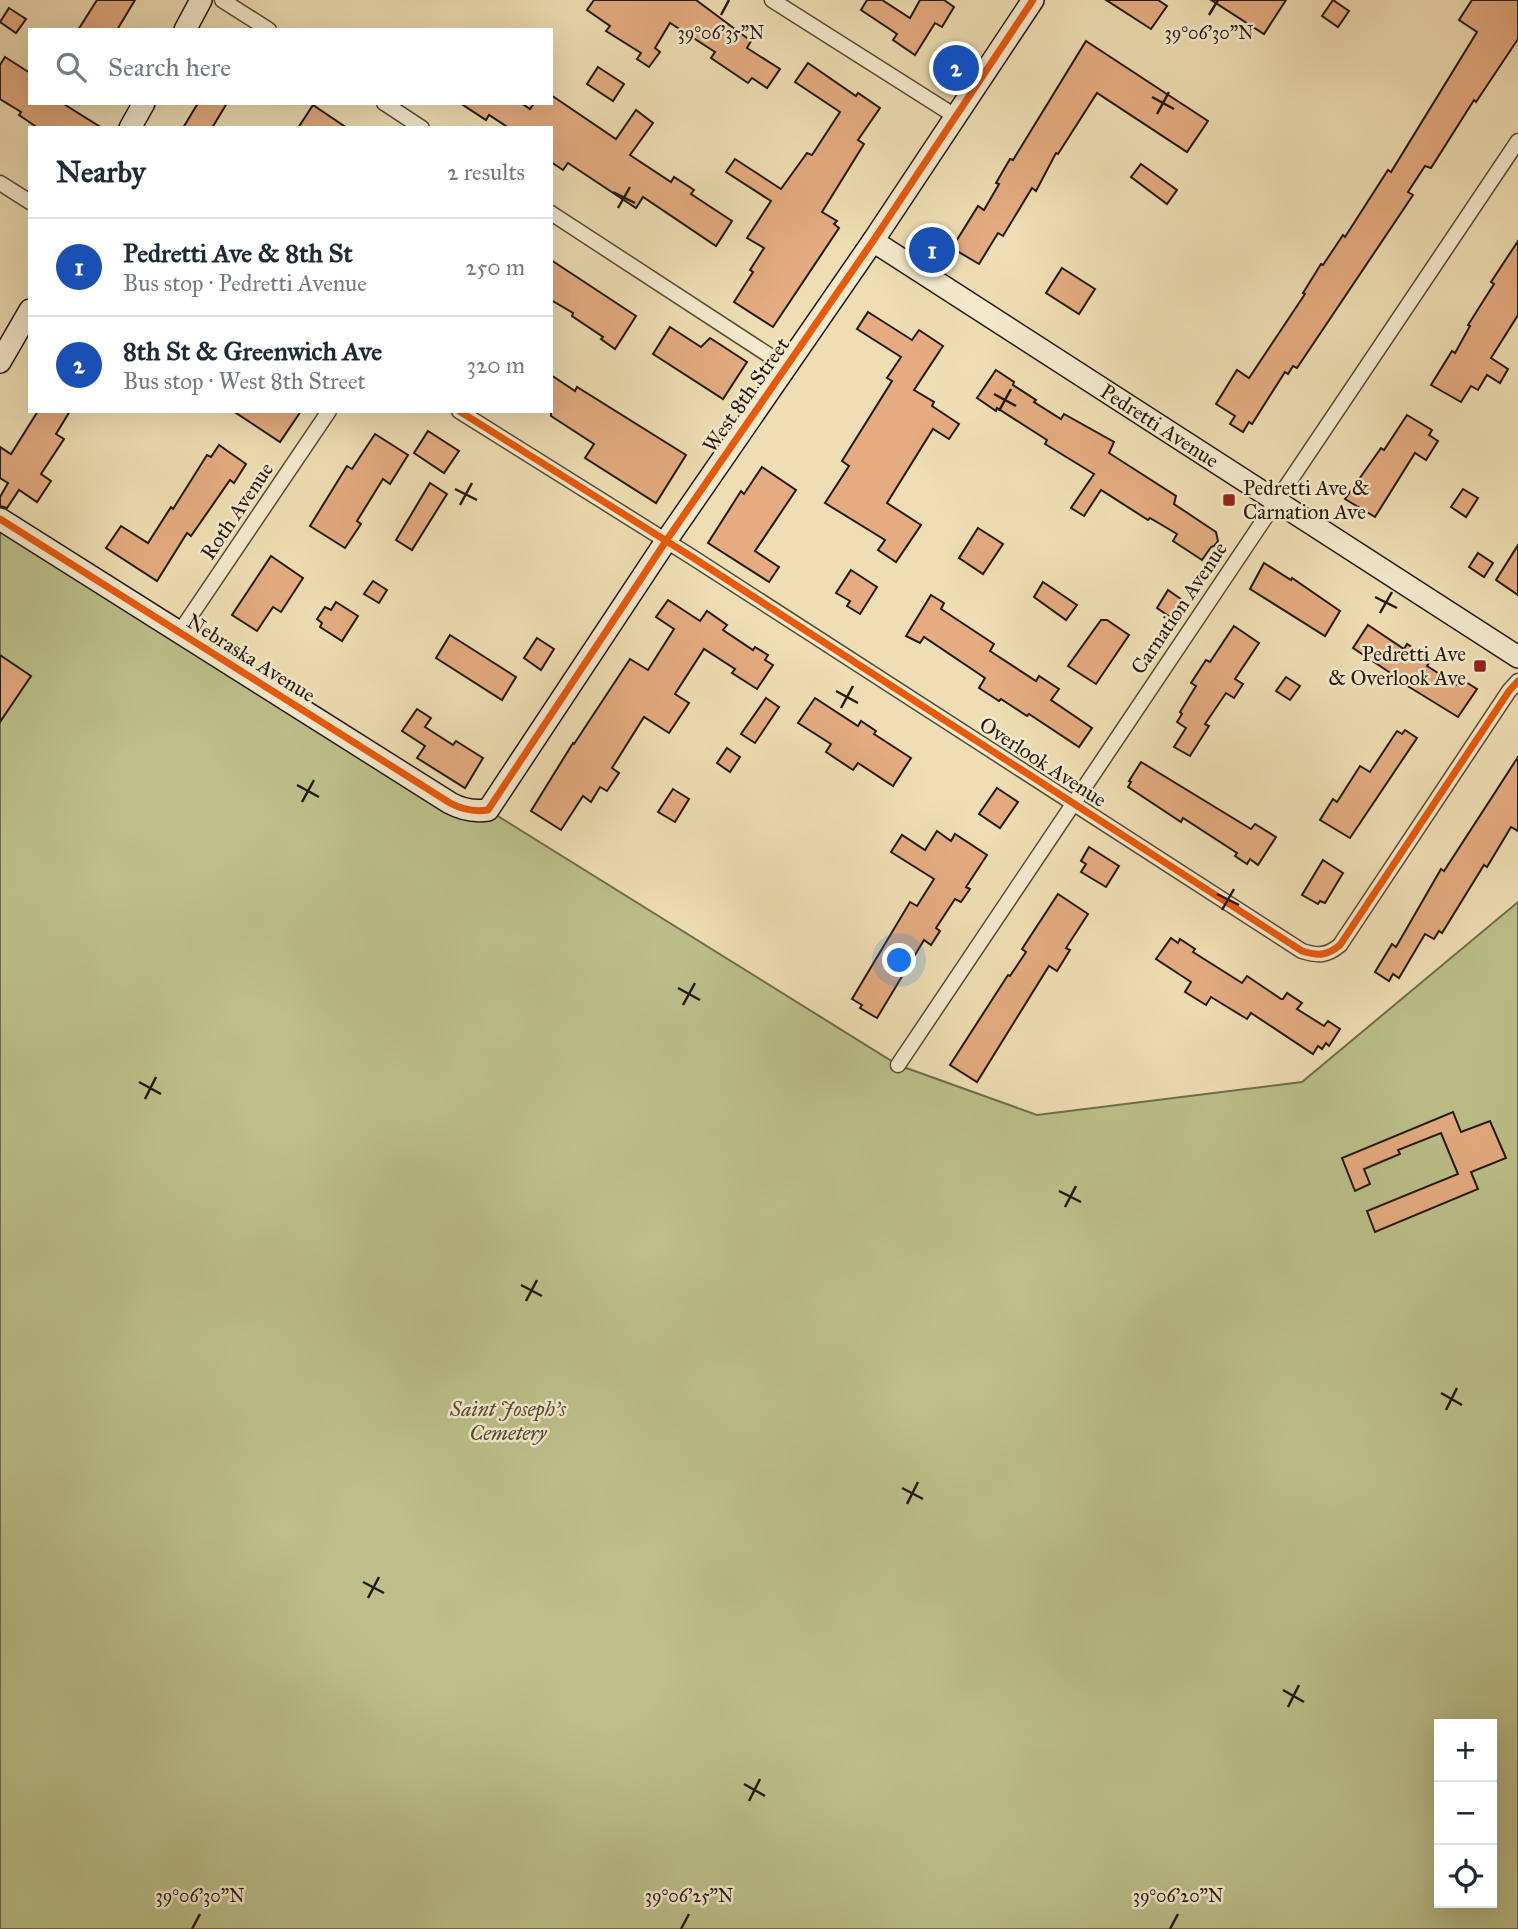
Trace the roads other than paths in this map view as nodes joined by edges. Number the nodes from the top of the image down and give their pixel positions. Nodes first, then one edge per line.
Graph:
1 (201, 0) edge
2 (222, 0) edge
3 (772, 0) edge
4 (1032, 0) edge
5 (186, 28) edge
6 (266, 28) edge
7 (143, 105) edge
8 (387, 105) edge
9 (955, 116) junction
10 (131, 126) edge
11 (419, 126) edge
12 (1518, 141) edge
13 (0, 183) edge
14 (28, 201) edge
15 (553, 213) edge
16 (873, 241) junction
17 (28, 313) edge
18 (0, 362) edge
19 (787, 367) junction
20 (328, 413) edge
21 (462, 413) edge
22 (1275, 501) junction
23 (0, 519) edge
24 (666, 541) junction
25 (179, 633) junction
26 (1518, 657) edge
27 (1518, 681) edge
28 (1074, 803) junction
29 (488, 810) joint
30 (898, 1065) dead end

1 - 5 street
2 - 6 street
3 - 9 street
4 - 9 street, West 8th Street
7 - 10 street
8 - 11 street
9 - 16 street, West 8th Street
12 - 22 street, Carnation Avenue
13 - 14 street
15 - 19 street
16 - 19 street, West 8th Street
16 - 22 street, Pedretti Avenue
17 - 18 street
19 - 24 street, West 8th Street
20 - 25 street, Roth Avenue
21 - 24 street, Overlook Avenue
22 - 26 street, Pedretti Avenue
22 - 28 street, Carnation Avenue
23 - 25 street, Nebraska Avenue
24 - 28 street, Overlook Avenue
24 - 29 street, West 8th Street
25 - 29 street, Nebraska Avenue
27 - 28 street, Overlook Avenue
28 - 30 street, Carnation Avenue

